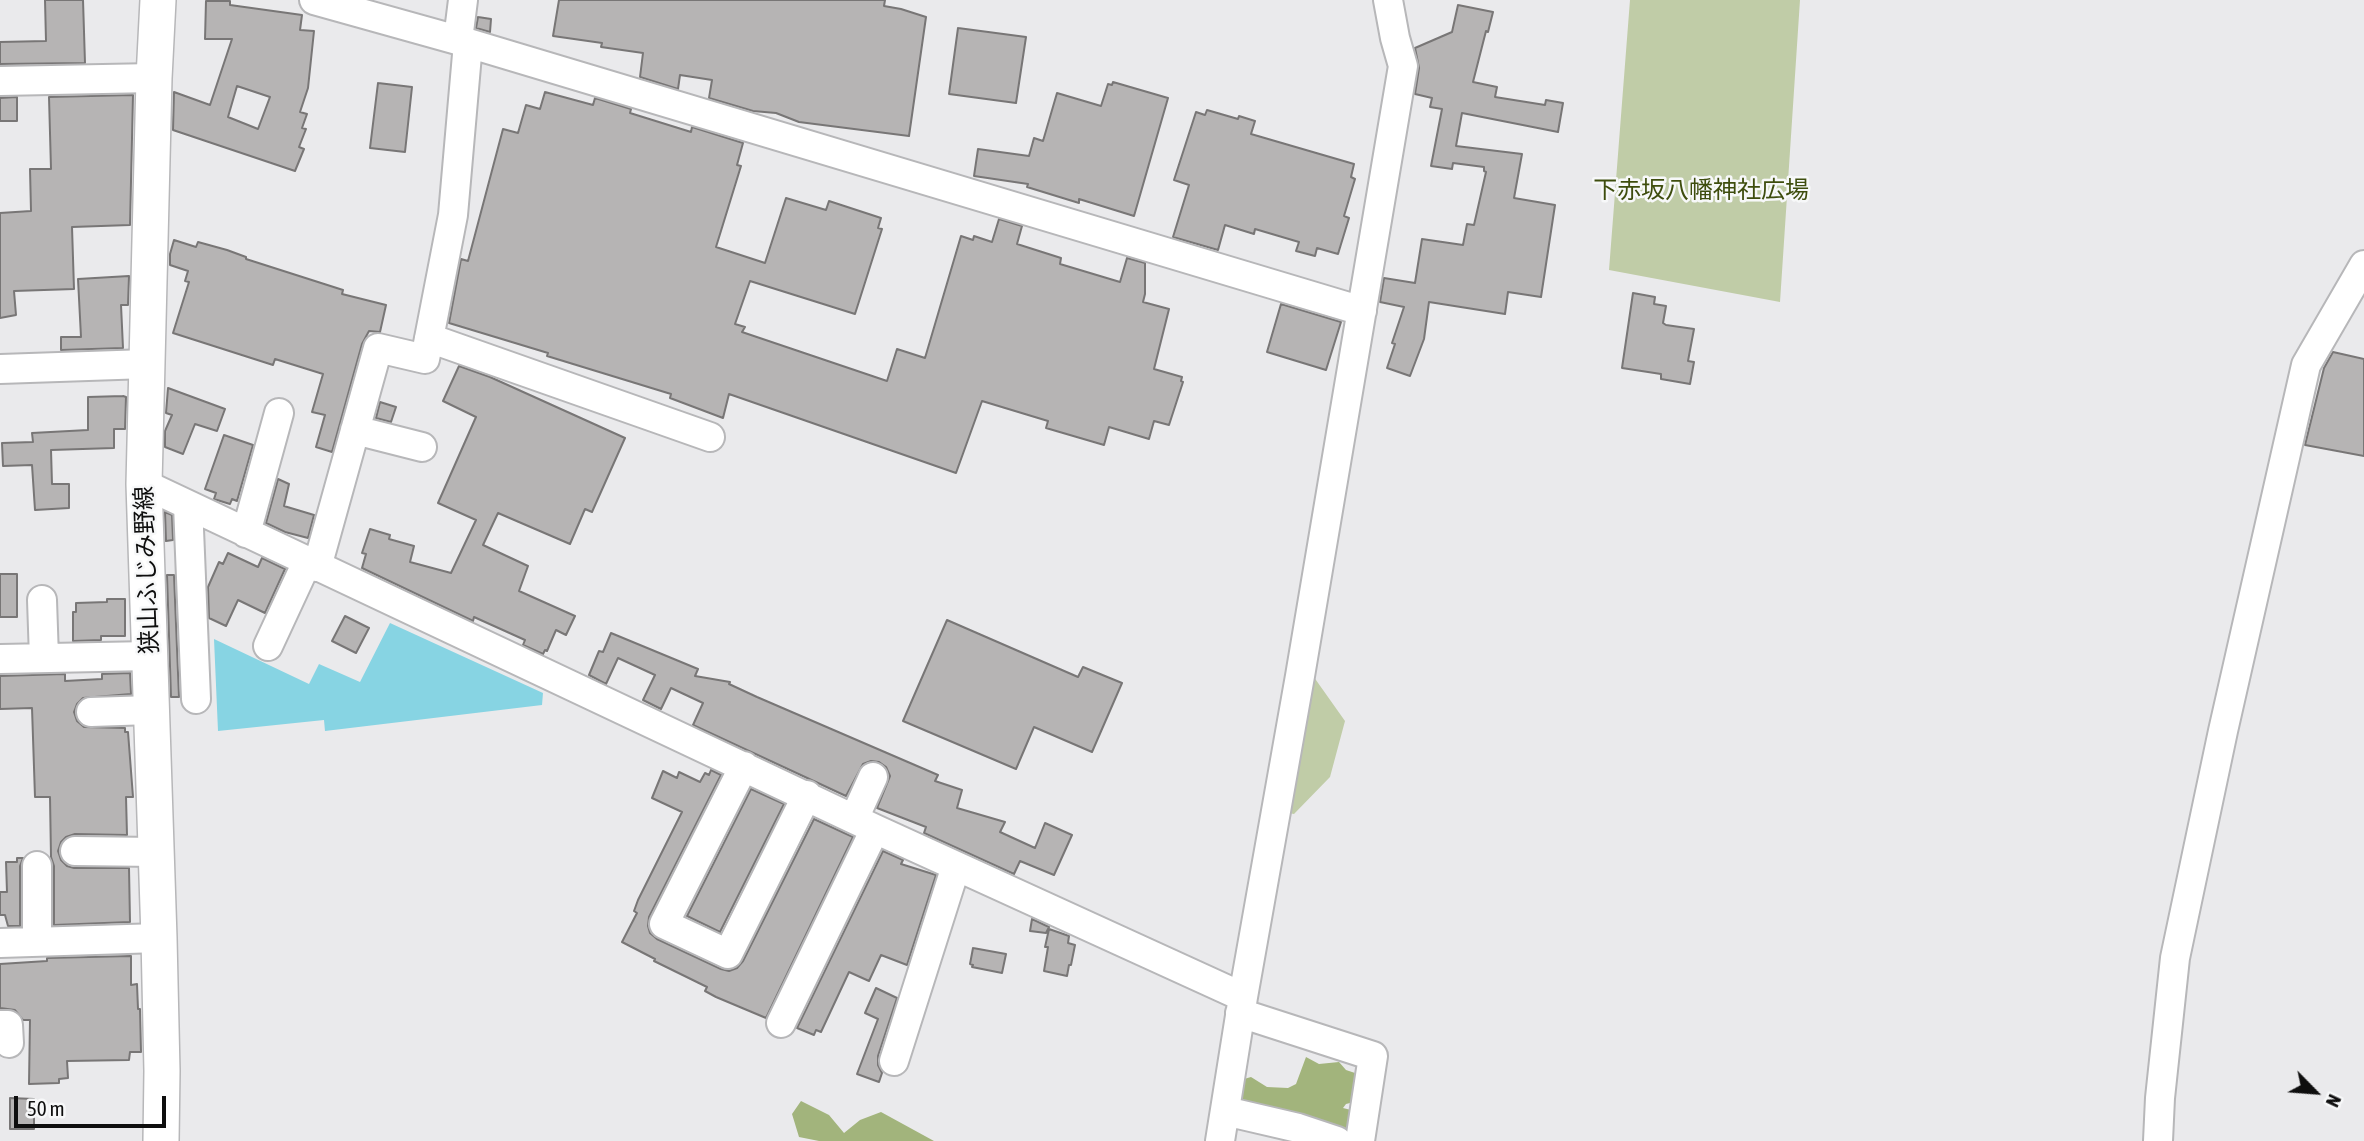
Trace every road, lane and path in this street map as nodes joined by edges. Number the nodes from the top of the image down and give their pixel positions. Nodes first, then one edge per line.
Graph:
1 (158, 0) edge
2 (314, 0) edge
3 (463, 0) edge
4 (1388, 0) edge
5 (463, 41) junction
6 (154, 78) junction
7 (0, 81) edge
8 (2364, 265) edge
9 (1362, 311) junction
10 (429, 338) junction
11 (147, 364) junction
12 (0, 369) edge
13 (279, 413) dead end
14 (355, 429) junction
15 (710, 437) dead end
16 (422, 447) dead end
17 (144, 484) junction
18 (188, 505) junction
19 (246, 533) junction
20 (312, 564) junction
21 (42, 600) dead end
22 (268, 646) dead end
23 (149, 656) junction
24 (44, 658) junction
25 (0, 659) edge
26 (196, 699) dead end
27 (151, 710) junction
28 (91, 712) dead end
29 (744, 766) junction
30 (873, 777) dead end
31 (807, 795) junction
32 (864, 824) junction
33 (75, 850) dead end
34 (156, 852) junction
35 (37, 866) dead end
36 (956, 866) junction
37 (159, 938) junction
38 (37, 942) junction
39 (0, 943) edge
40 (1241, 1005) junction
41 (781, 1023) dead end
42 (894, 1061) dead end
43 (1225, 1111) junction
44 (161, 1141) edge
45 (1220, 1141) edge
46 (1337, 1141) edge
47 (1360, 1141) edge
48 (2158, 1141) edge

1 - 6 main road, 狭山ふじみ野線
2 - 5 street
3 - 5 street
4 - 9 street
5 - 9 street
5 - 10 street
6 - 7 street
6 - 11 main road, 狭山ふじみ野線
8 - 48 street
9 - 40 street
10 - 14 street
10 - 15 street
11 - 12 street
11 - 17 main road, 狭山ふじみ野線
13 - 19 street
14 - 16 street
14 - 20 street
17 - 18 street
17 - 23 main road, 狭山ふじみ野線
18 - 19 street
18 - 26 street
19 - 20 street
20 - 22 street
20 - 29 street
21 - 24 street
23 - 24 street
23 - 27 main road, 狭山ふじみ野線
24 - 25 street
27 - 28 street
27 - 34 main road, 狭山ふじみ野線
29 - 31 street
29 - 31 street
30 - 32 street
31 - 32 street
32 - 36 street
32 - 41 street
33 - 34 street
34 - 37 main road, 狭山ふじみ野線
35 - 38 street
36 - 40 street
36 - 42 street
37 - 38 street
37 - 44 main road, 狭山ふじみ野線
38 - 39 street
40 - 43 street
40 - 47 street
43 - 45 street
43 - 46 street

